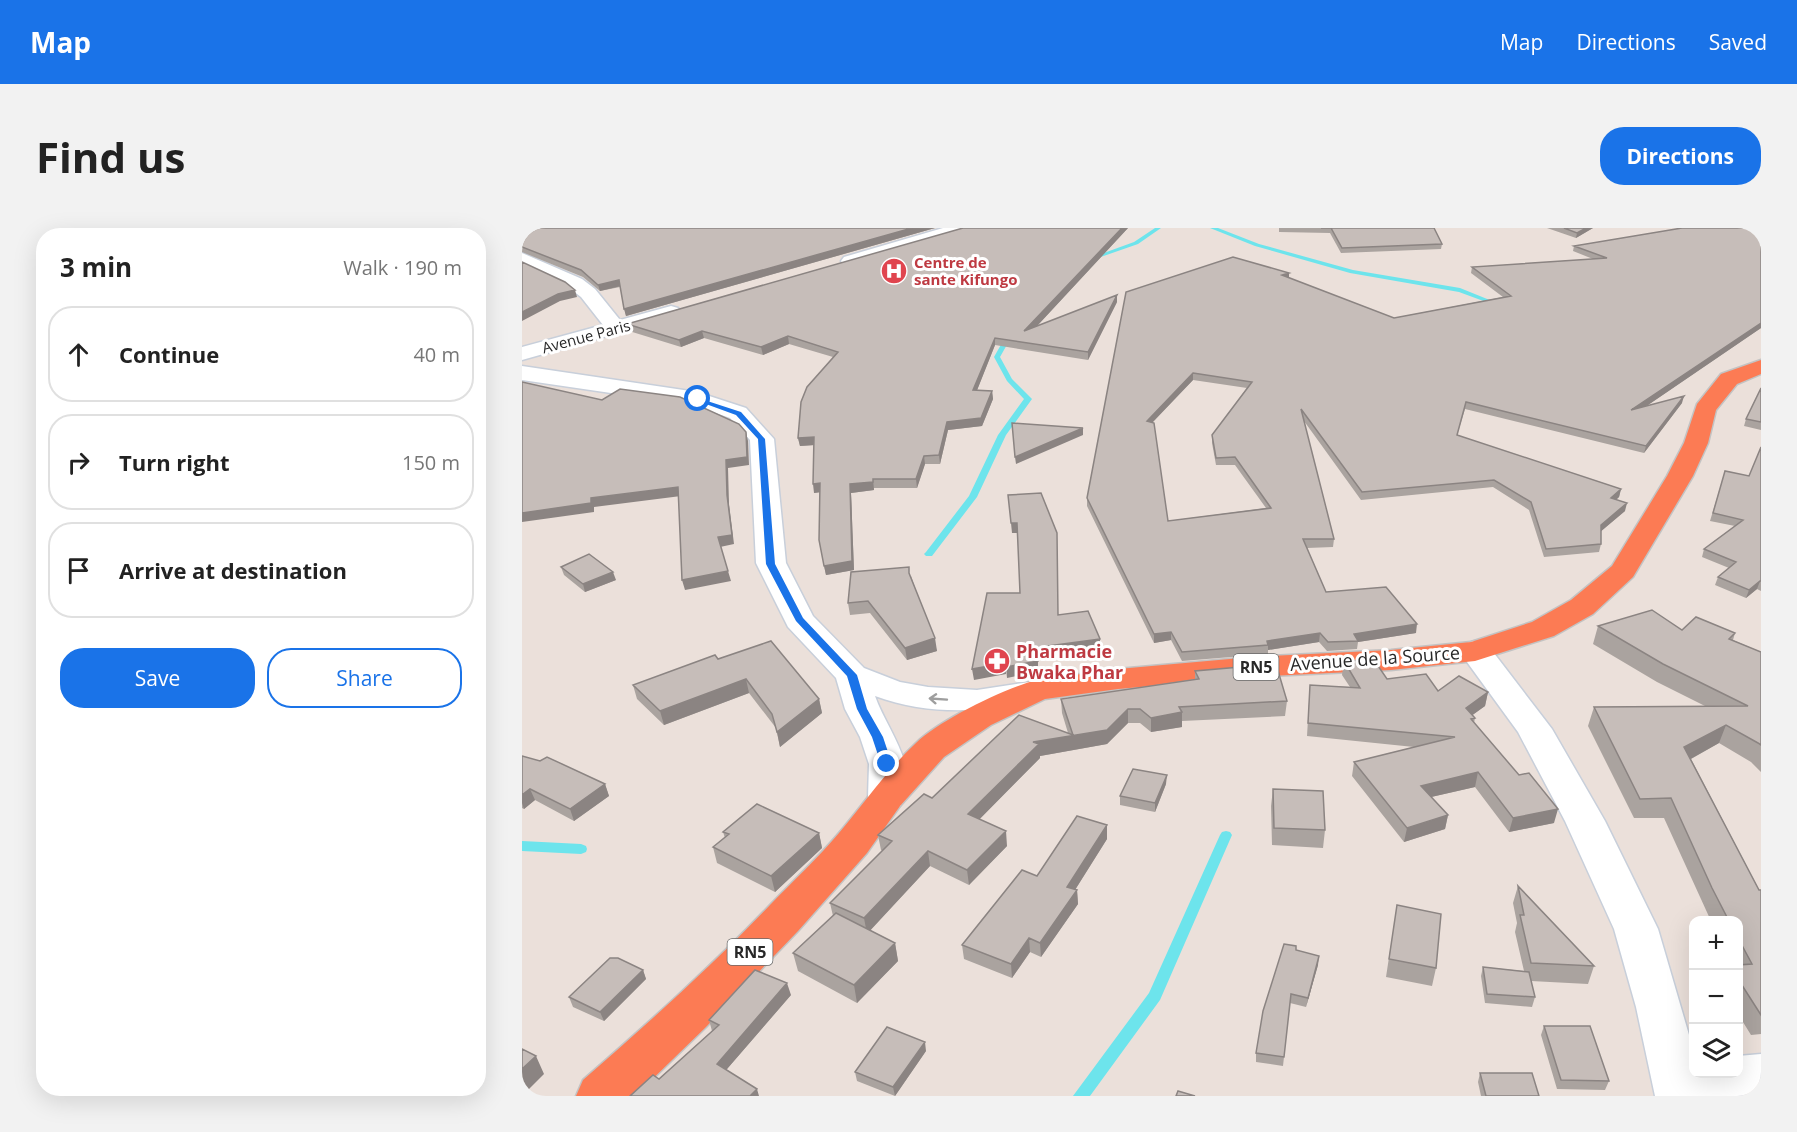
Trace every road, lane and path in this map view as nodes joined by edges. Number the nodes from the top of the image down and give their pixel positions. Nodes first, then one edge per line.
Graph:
1 (961, 228) edge
2 (522, 258) edge
3 (836, 265) edge
4 (691, 306) edge
5 (616, 328) junction
6 (522, 354) edge
7 (1761, 366) edge
8 (522, 373) edge
9 (1475, 651) junction
10 (852, 675) junction
11 (1037, 690) junction
12 (887, 797) junction
13 (1761, 1075) edge
14 (1679, 1089) edge
15 (601, 1096) edge

1 - 3 street
2 - 5 street
4 - 5 street, Avenue Paris
5 - 6 street, Avenue Paris
7 - 9 highway, Avenue de la Source / RN5
8 - 10 street
9 - 11 highway, Avenue de la Source / RN5
9 - 14 street
11 -> 10 street
10 - 12 street
11 - 12 highway, Avenue de la Source / RN5
12 - 15 highway, RN5
13 - 14 street

